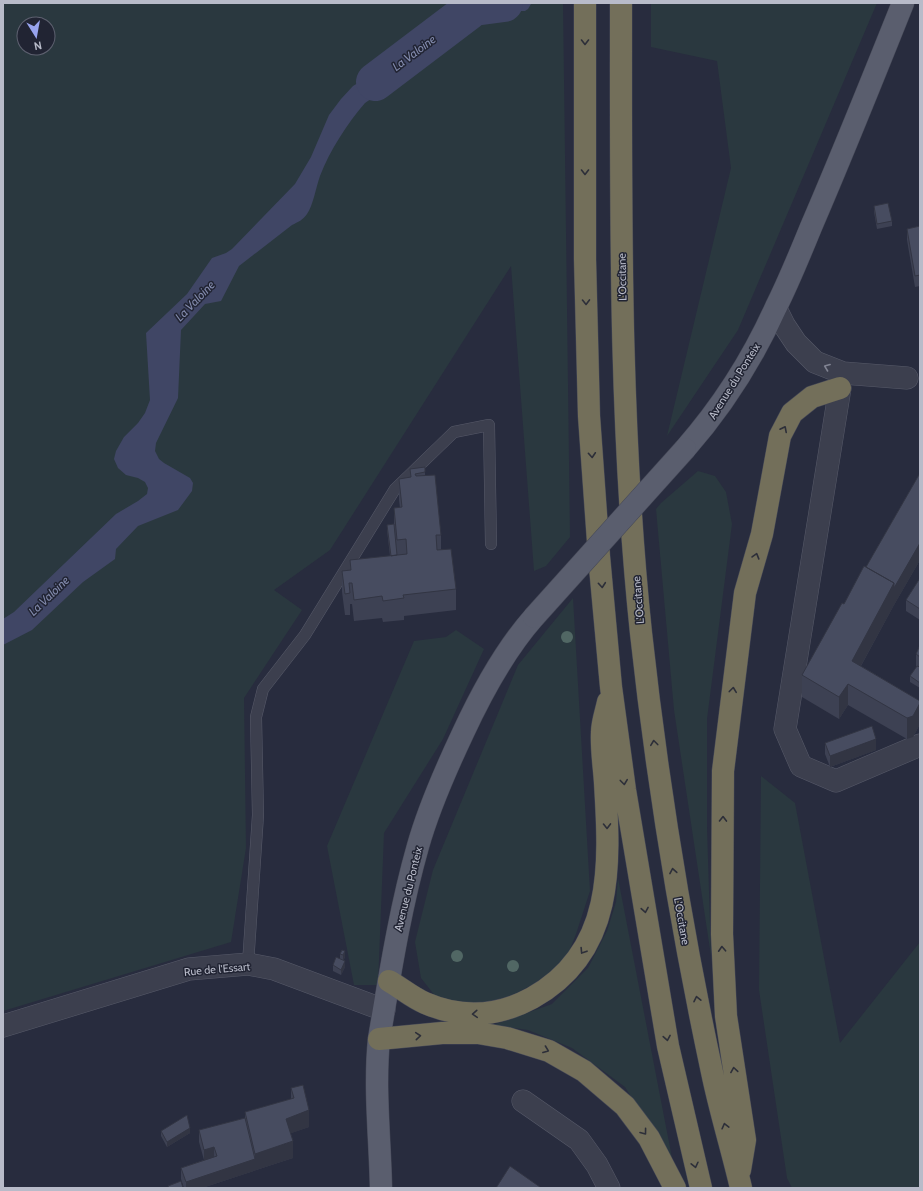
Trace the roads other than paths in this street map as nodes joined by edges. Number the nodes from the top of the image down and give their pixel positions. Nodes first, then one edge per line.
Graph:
1 (585, 3) edge
2 (621, 3) edge
3 (903, 3) edge
4 (776, 309) junction
5 (913, 376) edge
6 (840, 388) junction
7 (490, 544) dead end
8 (611, 687) junction
9 (920, 745) edge
10 (248, 964) junction
11 (389, 981) junction
12 (384, 1010) junction
13 (3, 1026) edge
14 (379, 1039) junction
15 (524, 1101) dead end
16 (740, 1183) edge
17 (381, 1188) edge
18 (609, 1188) edge
19 (675, 1188) edge
20 (701, 1188) edge

1 -> 8 highway
16 -> 2 highway, L'Occitane
3 - 4 main road, Avenue du Ponteix
5 -> 4 street
4 - 11 main road, Avenue du Ponteix, bridge
5 - 6 street
6 - 9 street
16 -> 6 highway
7 - 10 lane
8 -> 11 highway
8 -> 20 highway
10 - 12 street, Rue de l'Essart
10 - 13 street, Rue de l'Essart
11 - 12 main road, Avenue du Ponteix
12 - 14 main road, Avenue du Ponteix
14 - 17 main road, Avenue du Ponteix
14 -> 19 highway
15 - 18 street

